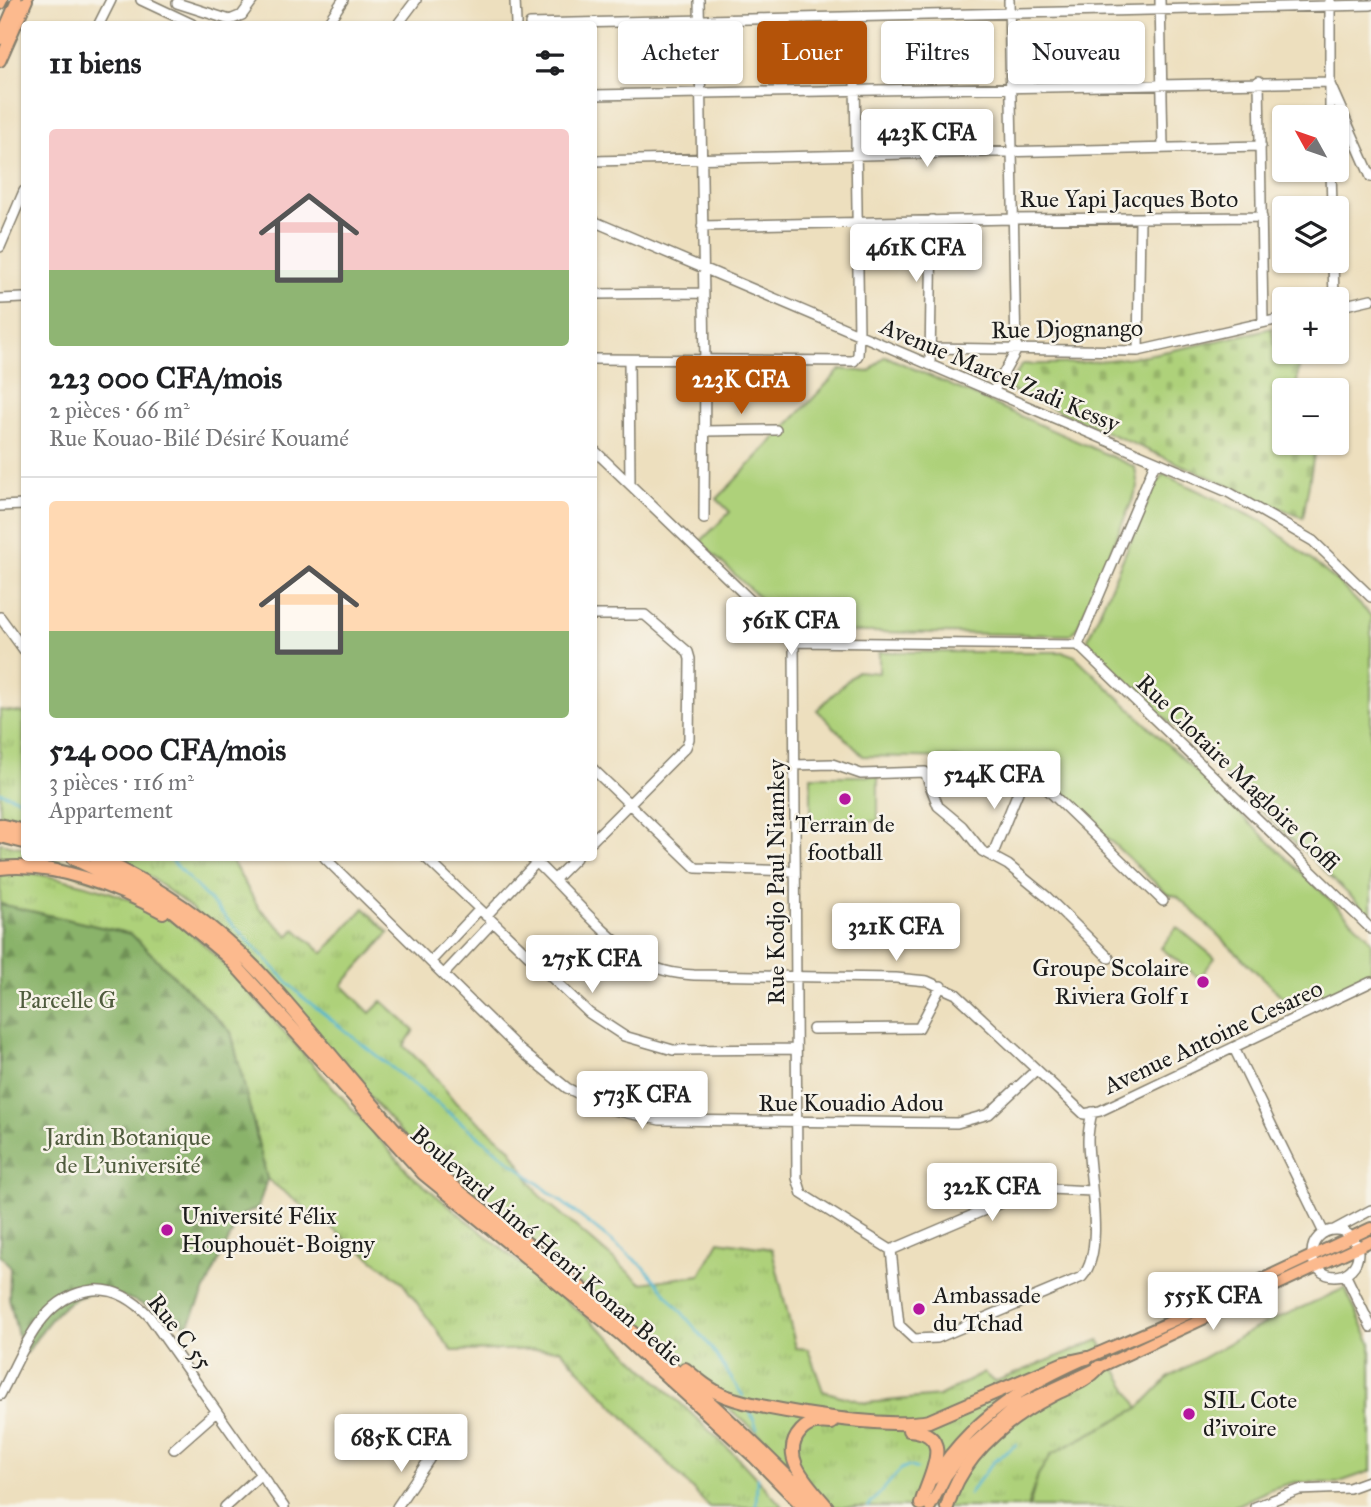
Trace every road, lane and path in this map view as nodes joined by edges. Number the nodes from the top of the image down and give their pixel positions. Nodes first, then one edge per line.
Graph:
1 (17, 0) edge
2 (27, 0) edge
3 (111, 0) edge
4 (141, 0) edge
5 (253, 0) edge
6 (344, 0) edge
7 (416, 0) edge
8 (515, 0) edge
9 (699, 0) edge
10 (1009, 0) edge
11 (179, 2) edge
12 (1331, 4) edge
13 (1160, 5) edge
14 (1371, 5) edge
15 (168, 13) junction
16 (1009, 13) junction
17 (854, 17) junction
18 (100, 21) edge
19 (179, 21) edge
20 (329, 21) edge
21 (400, 21) edge
22 (516, 21) edge
23 (699, 21) joint
24 (618, 22) edge
25 (597, 23) edge
26 (0, 39) edge
27 (0, 61) edge
28 (1259, 81) junction
29 (1329, 82) junction
30 (1161, 83) junction
31 (700, 84) edge
32 (1010, 85) junction
33 (855, 89) junction
34 (700, 94) junction
35 (597, 95) edge
36 (1330, 105) edge
37 (1261, 146) junction
38 (1163, 148) junction
39 (1011, 152) junction
40 (856, 155) junction
41 (701, 159) junction
42 (597, 161) edge
43 (1371, 177) edge
44 (21, 198) edge
45 (1262, 217) junction
46 (1012, 219) junction
47 (932, 220) junction
48 (1140, 220) junction
49 (857, 222) junction
50 (597, 223) edge
51 (702, 226) junction
52 (0, 247) edge
53 (702, 268) junction
54 (702, 293) junction
55 (597, 294) edge
56 (21, 298) edge
57 (0, 299) edge
58 (1371, 299) edge
59 (1349, 304) edge
60 (1272, 320) edge
61 (1263, 322) junction
62 (859, 335) junction
63 (930, 348) junction
64 (1016, 351) junction
65 (1138, 351) junction
66 (597, 359) edge
67 (629, 360) junction
68 (705, 361) junction
69 (930, 365) junction
70 (993, 393) junction
71 (776, 430) dead end
72 (705, 431) junction
73 (597, 453) edge
74 (1155, 463) junction
75 (630, 484) junction
76 (21, 505) edge
77 (0, 506) edge
78 (704, 519) dead end
79 (1371, 597) edge
80 (597, 615) edge
81 (0, 617) edge
82 (0, 626) edge
83 (15, 636) junction
84 (794, 642) junction
85 (21, 645) edge
86 (1078, 645) junction
87 (795, 765) junction
88 (597, 773) edge
89 (629, 804) junction
90 (0, 825) edge
91 (21, 830) edge
92 (0, 836) edge
93 (597, 836) edge
94 (21, 841) edge
95 (992, 856) junction
96 (80, 861) edge
97 (103, 861) edge
98 (328, 861) edge
99 (429, 861) edge
100 (533, 861) edge
101 (535, 861) edge
102 (573, 861) edge
103 (0, 868) edge
104 (795, 871) junction
105 (555, 880) junction
106 (1163, 901) dead end
107 (486, 916) junction
108 (471, 919) junction
109 (191, 927) junction
110 (1371, 929) edge
111 (485, 931) junction
112 (1109, 958) dead end
113 (431, 961) junction
114 (444, 974) junction
115 (795, 976) junction
116 (1371, 982) edge
117 (941, 986) junction
118 (813, 1029) dead end
119 (1234, 1048) junction
120 (796, 1049) junction
121 (1036, 1070) junction
122 (1091, 1112) junction
123 (796, 1122) junction
124 (1092, 1191) junction
125 (1371, 1210) edge
126 (1371, 1228) edge
127 (1329, 1231) junction
128 (1371, 1241) edge
129 (1355, 1242) junction
130 (891, 1250) junction
131 (1313, 1261) junction
132 (1345, 1274) junction
133 (1371, 1327) edge
134 (655, 1350) junction
135 (1087, 1358) junction
136 (1099, 1367) junction
137 (0, 1395) edge
138 (216, 1412) junction
139 (174, 1449) dead end
140 (757, 1452) junction
141 (430, 1458) dead end
142 (261, 1474) junction
143 (1371, 1480) edge
144 (923, 1506) edge
145 (225, 1507) edge
146 (284, 1507) edge
147 (397, 1507) edge
148 (804, 1507) edge
149 (817, 1507) edge
150 (827, 1507) edge
151 (947, 1507) edge
152 (1255, 1507) edge

1 - 26 main road
2 - 27 main road
3 - 18 street
4 - 15 street
5 - 11 street
6 - 20 street
7 - 21 street
8 - 22 street
9 - 23 street
10 - 16 street
11 - 15 street
12 - 13 street
12 - 14 street
12 - 29 street
13 - 16 street
13 - 30 street
15 - 19 street
16 - 17 street
16 - 32 street
17 - 23 street
17 - 33 street
24 - 25 street
28 - 29 street
28 - 30 street
28 - 37 street
29 - 36 street
29 - 43 street
30 - 32 street
30 - 38 street
31 - 34 street
32 - 33 street
32 - 39 street
33 - 34 street
33 - 40 street
34 - 35 street
34 - 41 street
37 - 38 street
37 - 45 street
38 - 39 street
39 - 40 street
39 - 46 street
40 - 41 street
40 - 49 street
41 - 42 street
41 - 51 street
44 - 52 street
45 - 48 street, Rue Yapi Jacques Boto
45 - 61 street
46 - 47 street, Rue Yapi Jacques Boto
46 - 48 street, Rue Yapi Jacques Boto
46 - 64 street
47 - 49 street, Rue Yapi Jacques Boto
47 - 63 street
48 - 65 street
49 - 51 street, Rue Yapi Jacques Boto
49 - 62 street
50 - 53 street, Avenue Marcel Zadi Kessy
51 - 53 street
53 - 54 street
53 - 62 street, Avenue Marcel Zadi Kessy
54 - 55 street
54 - 68 street
56 - 57 street
58 - 59 street
60 - 61 street, Rue Djognango
61 - 65 street, Rue Djognango
62 - 68 street
62 - 69 street, Avenue Marcel Zadi Kessy
63 - 64 street, Rue Djognango
63 - 69 street
64 - 65 street, Rue Djognango
64 - 70 street
66 - 67 street
67 - 68 street
67 - 75 street
68 - 72 street
69 - 70 street, Avenue Marcel Zadi Kessy
70 - 74 street, Avenue Marcel Zadi Kessy
71 - 72 street
72 - 78 street
73 - 75 street
74 - 79 street, Avenue Marcel Zadi Kessy
74 - 86 street
75 - 84 street
76 - 77 street
80 - 89 street
81 - 83 street
82 - 83 street
83 - 85 street
84 - 86 street
84 - 87 street, Rue Kodjo Paul Niamkey
86 - 110 street, Rue Clotaire Magloire Coffi
87 - 95 street
87 - 104 street, Rue Kodjo Paul Niamkey
88 - 89 street
89 - 93 street
89 - 104 street
90 - 91 highway
92 - 94 highway
95 - 106 street
95 - 112 street
96 - 109 highway, Boulevard Aimé Henri Konan Bedie
97 - 134 highway, Boulevard Aimé Henri Konan Bedie
98 - 113 street, Rue Kouadio Adou
99 - 107 street
100 - 107 street
101 - 105 street, Avenue Antoine Cesareo
102 - 105 street
103 - 109 highway
104 - 115 street, Rue Kodjo Paul Niamkey
105 - 115 street, Avenue Antoine Cesareo
107 - 108 street
107 - 111 street
107 - 120 street
108 - 111 street
108 - 113 street
109 - 140 highway, Boulevard Aimé Henri Konan Bedie
111 - 114 street
113 - 114 street, Rue Kouadio Adou
114 - 123 street, Rue Kouadio Adou
115 - 117 street, Avenue Antoine Cesareo
115 - 120 street, Rue Kodjo Paul Niamkey
116 - 119 street, Avenue Antoine Cesareo
117 - 118 street
117 - 121 street, Avenue Antoine Cesareo
119 - 122 street, Avenue Antoine Cesareo
119 - 127 street
120 - 123 street, Rue Kodjo Paul Niamkey
121 - 122 street, Avenue Antoine Cesareo
121 - 123 street, Rue Kouadio Adou
122 - 124 street
123 - 130 street, Rue Kodjo Paul Niamkey
124 - 130 street
124 - 130 street
125 - 127 street
126 - 129 main road
127 - 129 street
127 - 131 street
128 - 129 main road
129 - 131 main road
129 - 132 street
131 - 132 street
131 - 135 main road
131 - 136 main road
132 - 133 street
134 - 135 highway
134 - 140 highway, Boulevard Aimé Henri Konan Bedie
135 - 144 main road
136 - 144 main road
136 - 151 highway
137 - 138 street, Rue C 55
138 - 139 street
138 - 142 street, Rue C 55
140 - 148 highway, Boulevard Aimé Henri Konan Bedie
140 - 149 highway, Boulevard Aimé Henri Konan Bedie
141 - 147 street
142 - 145 street
142 - 146 street, Rue C 55
143 - 152 street
144 - 150 highway

